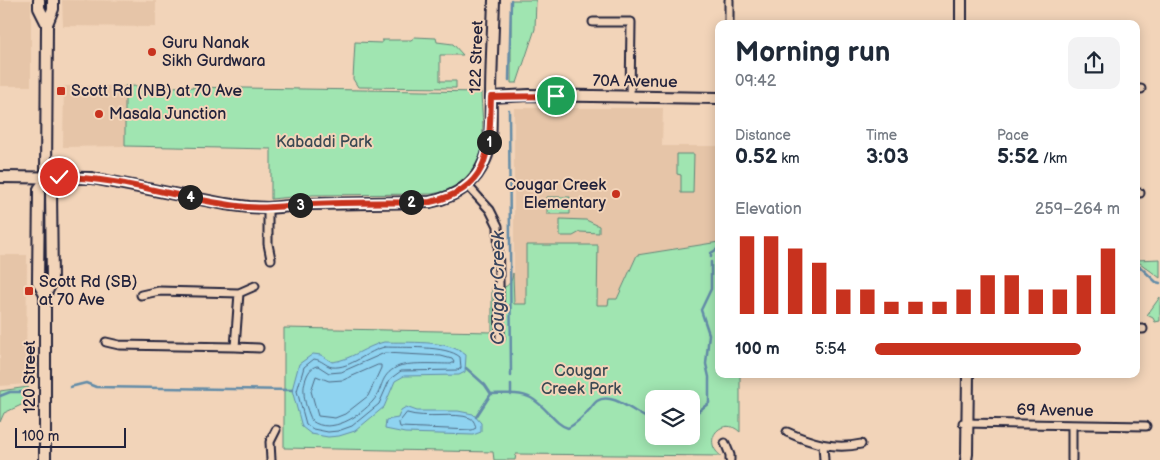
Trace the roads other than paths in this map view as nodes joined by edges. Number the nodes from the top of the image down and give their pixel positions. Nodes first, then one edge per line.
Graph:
1 (39, 0) edge
2 (53, 0) edge
3 (494, 0) edge
4 (729, 0) edge
5 (961, 0) edge
6 (729, 20) edge
7 (961, 20) edge
8 (594, 22) dead end
9 (47, 24) junction
10 (491, 97) junction
11 (630, 97) junction
12 (715, 98) edge
13 (0, 177) edge
14 (46, 178) junction
15 (468, 186) junction
16 (268, 208) junction
17 (271, 259) dead end
18 (254, 286) dead end
19 (239, 293) junction
20 (141, 295) dead end
21 (500, 338) dead end
22 (106, 342) dead end
23 (235, 347) junction
24 (260, 348) dead end
25 (962, 378) edge
26 (968, 378) edge
27 (965, 423) junction
28 (1072, 426) junction
29 (1146, 426) dead end
30 (276, 430) dead end
31 (787, 432) dead end
32 (725, 443) dead end
33 (860, 444) dead end
34 (823, 445) junction
35 (45, 460) edge
36 (271, 460) edge
37 (730, 460) edge
38 (824, 460) edge
39 (965, 460) edge
40 (1072, 460) edge

1 - 9 street, 120 Street
2 - 9 street, 120 Street
3 - 10 street, 122 Street
4 - 6 street
5 - 7 street
8 - 11 street
9 - 14 street, 120 Street
10 - 11 street, 70A Avenue
10 - 15 street, 122 Street
11 - 12 street, 70A Avenue
13 - 14 street
14 - 16 street
14 - 35 street, 120 Street
15 - 16 street
15 - 21 street
16 - 17 street
18 - 19 street
19 - 20 street
19 - 23 street
22 - 23 street
23 - 24 street
25 - 27 street
26 - 27 street
27 - 28 street, 69 Avenue
27 - 39 street
28 - 29 street, 69 Avenue
28 - 40 street
30 - 36 street
31 - 34 street
32 - 37 street
33 - 34 street
34 - 38 street

